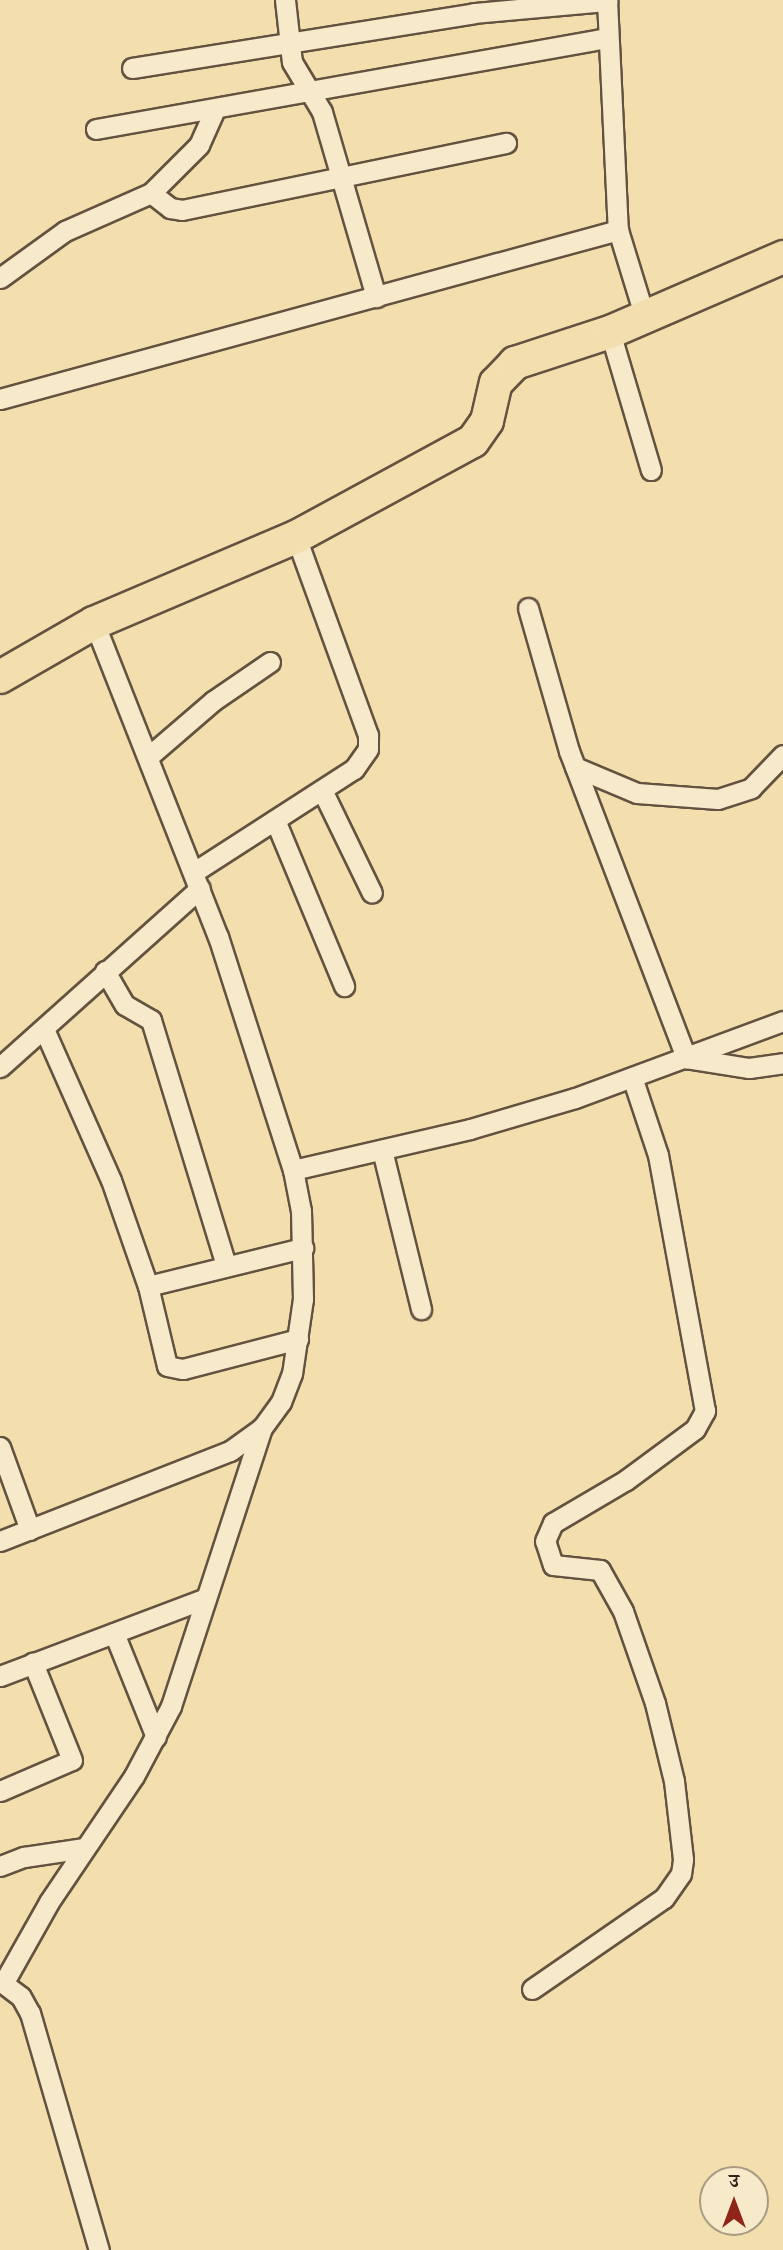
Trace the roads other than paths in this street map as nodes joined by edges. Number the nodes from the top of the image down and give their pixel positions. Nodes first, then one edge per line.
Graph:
1 (285, 0) edge
2 (607, 0) edge
3 (607, 38) junction
4 (288, 45) junction
5 (132, 68) dead end
6 (312, 92) junction
7 (215, 108) junction
8 (96, 129) dead end
9 (506, 144) dead end
10 (339, 180) junction
11 (151, 193) junction
12 (618, 230) junction
13 (783, 257) edge
14 (0, 278) edge
15 (376, 297) junction
16 (645, 318) junction
17 (610, 332) junction
18 (0, 399) edge
19 (651, 470) dead end
20 (296, 537) junction
21 (528, 608) dead end
22 (94, 623) junction
23 (270, 662) dead end
24 (0, 677) edge
25 (783, 755) edge
26 (148, 757) junction
27 (575, 767) junction
28 (322, 790) junction
29 (275, 820) junction
30 (197, 880) junction
31 (372, 893) dead end
32 (105, 971) junction
33 (344, 986) dead end
34 (783, 1021) edge
35 (44, 1029) junction
36 (686, 1058) junction
37 (783, 1063) edge
38 (0, 1067) edge
39 (632, 1077) junction
40 (382, 1150) junction
41 (293, 1170) junction
42 (303, 1248) junction
43 (226, 1265) junction
44 (149, 1286) junction
45 (421, 1309) dead end
46 (298, 1339) junction
47 (262, 1428) junction
48 (0, 1447) edge
49 (30, 1530) junction
50 (0, 1541) edge
51 (206, 1598) junction
52 (114, 1633) junction
53 (33, 1663) junction
54 (0, 1676) edge
55 (156, 1737) junction
56 (0, 1791) edge
57 (84, 1848) junction
58 (0, 1866) edge
59 (2, 1981) edge
60 (532, 1989) dead end
61 (99, 2250) edge

1 - 4 street
2 - 3 street
2 - 4 street
3 - 6 street
3 - 12 street
4 - 5 street
4 - 6 street
6 - 7 street
6 - 10 street
7 - 8 street
7 - 11 street
9 - 10 street
10 - 11 street
10 - 15 street
11 - 14 street
12 - 15 street
12 - 16 street
13 - 16 main road
15 - 18 street
16 - 17 main road
17 - 19 street
17 - 20 main road
20 - 22 main road
20 - 28 street
21 - 27 street
22 - 24 main road
22 - 26 street
23 - 26 street
25 - 27 street
26 - 30 street
27 - 36 street
28 - 29 street
28 - 31 street
29 - 30 street
29 - 33 street
30 - 32 street
30 - 41 street
32 - 35 street
32 - 43 street
34 - 36 street
35 - 38 street
35 - 44 street
36 - 37 street
36 - 39 street
39 - 40 street
39 - 60 street
40 - 41 street
40 - 45 street
41 - 42 street
42 - 43 street
42 - 46 street
43 - 44 street
44 - 46 street
46 - 47 street
47 - 49 street
47 - 51 street
48 - 49 street
49 - 50 street
51 - 52 street
51 - 55 street
52 - 53 street
52 - 55 street
53 - 54 street
53 - 56 street
55 - 57 street
57 - 58 street
57 - 59 street
59 - 61 street

